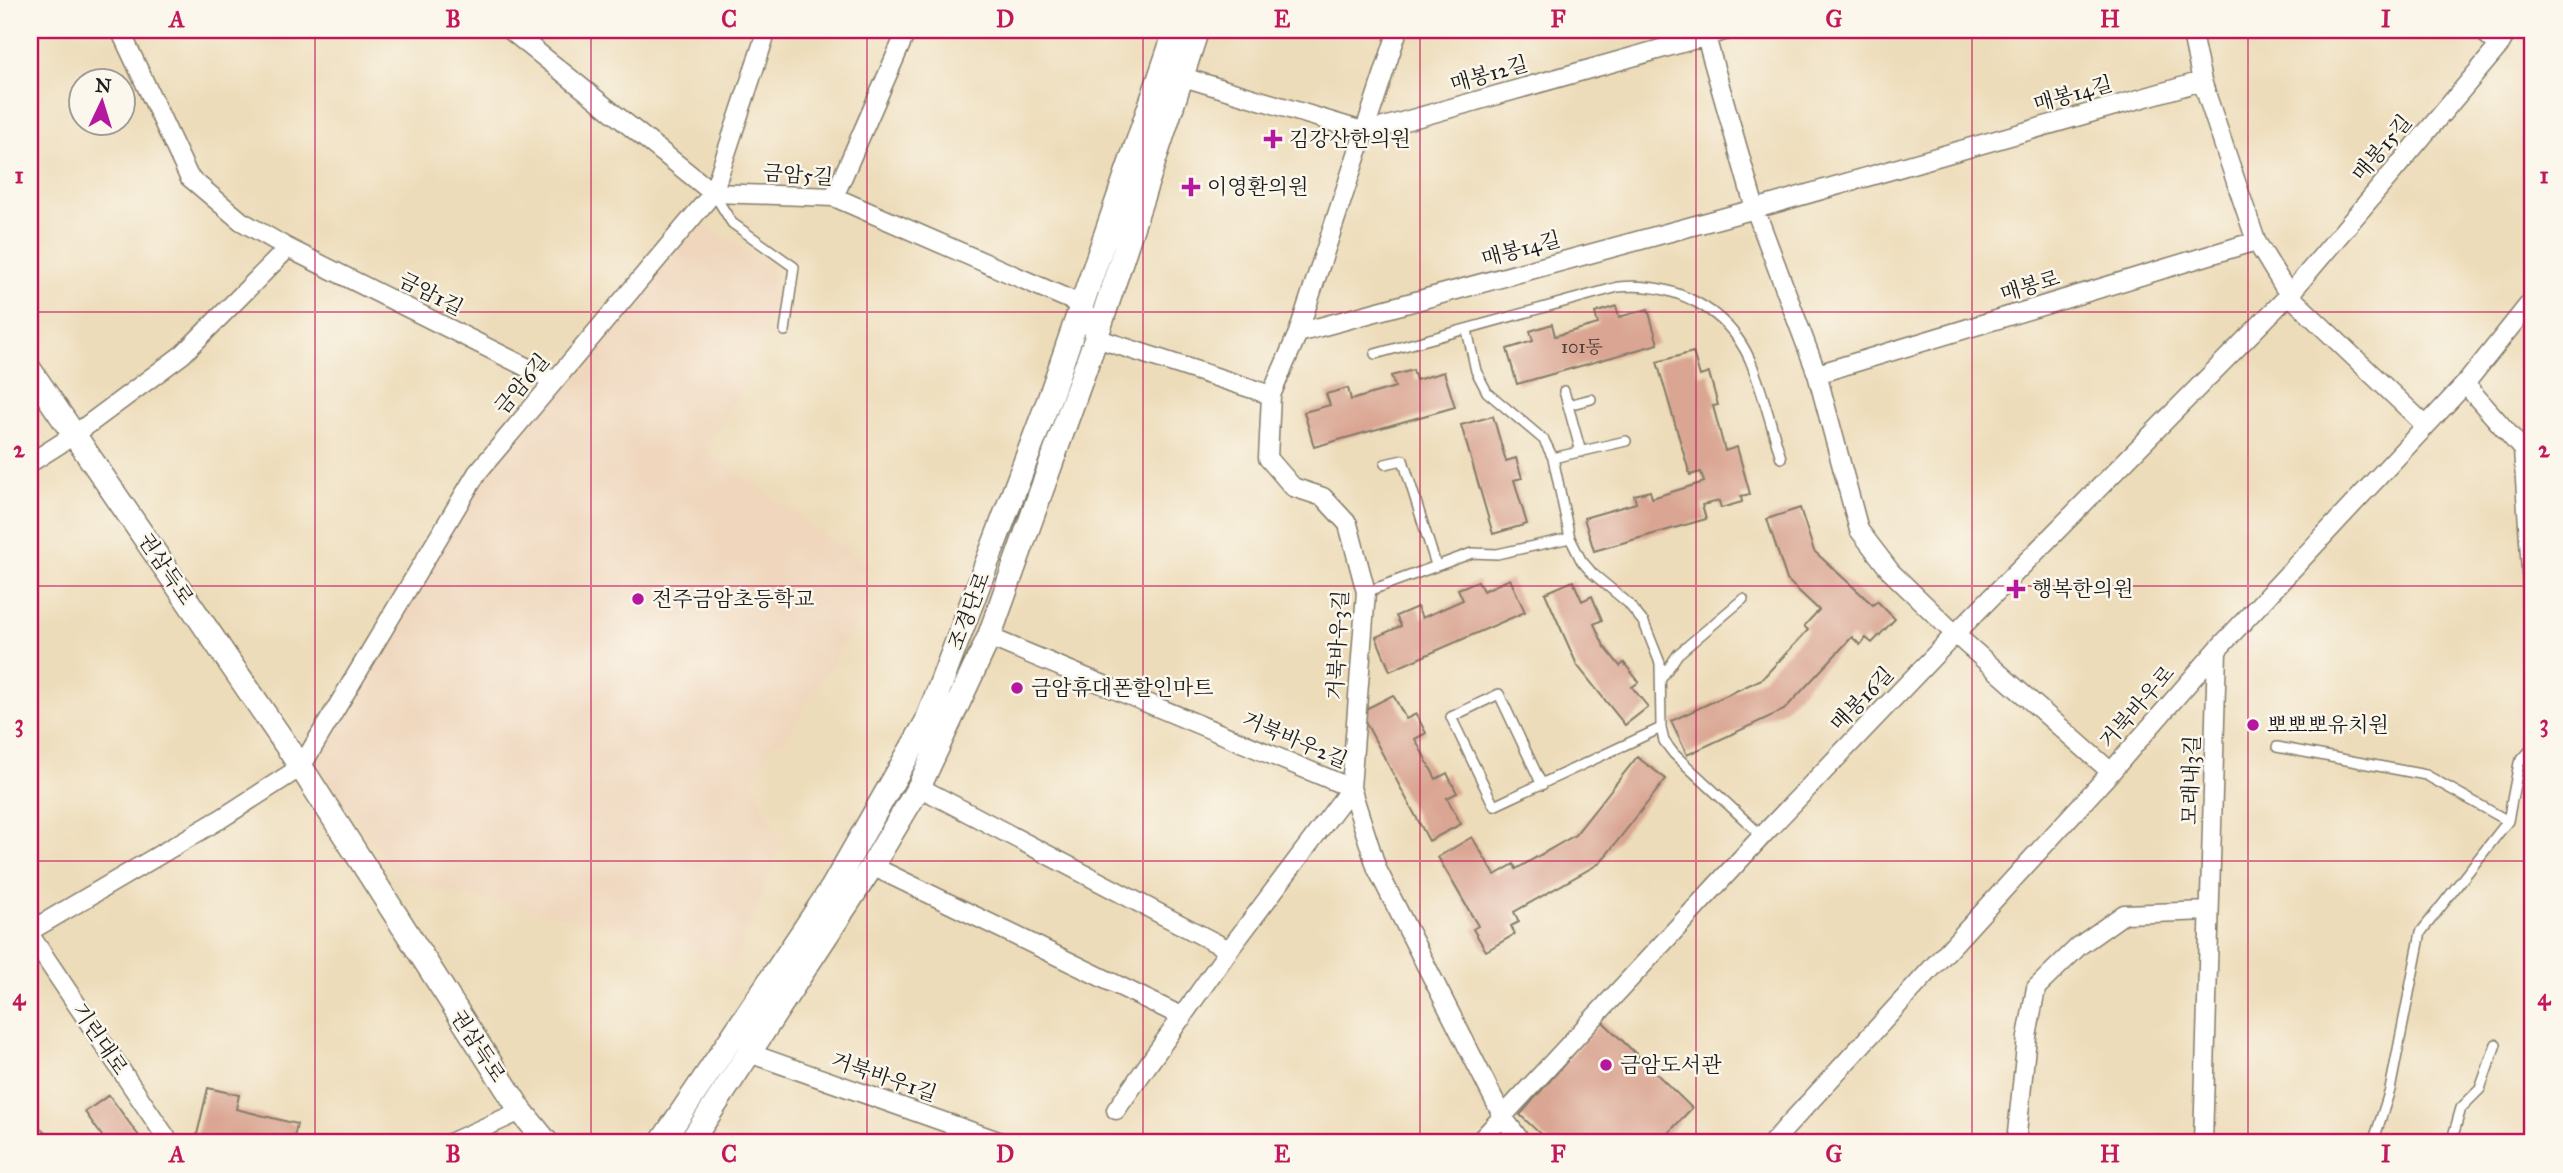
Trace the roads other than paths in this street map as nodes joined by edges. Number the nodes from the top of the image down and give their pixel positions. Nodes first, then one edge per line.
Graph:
1 (120, 30) edge
2 (510, 30) edge
3 (767, 30) edge
4 (907, 30) edge
5 (1398, 30) edge
6 (1728, 30) edge
7 (2191, 30) edge
8 (2482, 30) edge
9 (2508, 30) edge
10 (1178, 31) edge
11 (1705, 33) edge
12 (2499, 46) junction
13 (1182, 77) junction
14 (2202, 81) junction
15 (1366, 132) junction
16 (713, 193) junction
17 (834, 197) junction
18 (1755, 209) junction
19 (2256, 241) junction
20 (288, 248) junction
21 (2289, 295) junction
22 (2533, 299) edge
23 (1082, 305) junction
24 (1467, 330) junction
25 (785, 331) dead end
26 (1298, 333) junction
27 (1096, 338) junction
28 (1375, 354) dead end
29 (30, 370) edge
30 (1817, 374) junction
31 (554, 381) junction
32 (2465, 384) junction
33 (1564, 391) dead end
34 (1271, 395) junction
35 (1591, 399) dead end
36 (1568, 405) junction
37 (2425, 425) junction
38 (74, 435) junction
39 (1626, 441) dead end
40 (2528, 449) edge
41 (1581, 452) junction
42 (1553, 458) junction
43 (1781, 458) dead end
44 (30, 463) edge
45 (1385, 464) dead end
46 (1570, 538) junction
47 (1436, 565) junction
48 (1366, 592) junction
49 (1743, 599) dead end
50 (2533, 600) edge
51 (1955, 634) junction
52 (989, 637) junction
53 (2217, 650) junction
54 (1661, 679) junction
55 (1661, 728) junction
56 (2277, 747) dead end
57 (2533, 747) edge
58 (301, 767) junction
59 (2111, 772) junction
60 (1542, 785) junction
61 (919, 787) junction
62 (1351, 788) junction
63 (2508, 821) junction
64 (1762, 836) junction
65 (872, 866) junction
66 (2209, 911) junction
67 (30, 933) edge
68 (1229, 950) junction
69 (1183, 1017) junction
70 (2496, 1044) dead end
71 (750, 1054) junction
72 (1116, 1110) dead end
73 (520, 1111) junction
74 (1503, 1117) junction
75 (30, 1135) edge
76 (38, 1143) edge
77 (170, 1143) edge
78 (450, 1143) edge
79 (547, 1143) edge
80 (661, 1143) edge
81 (690, 1143) edge
82 (1004, 1143) edge
83 (1478, 1143) edge
84 (1522, 1143) edge
85 (1774, 1143) edge
86 (2016, 1143) edge
87 (2203, 1143) edge
88 (2373, 1143) edge
89 (2451, 1143) edge

1 - 20 street, 금암1길
2 - 16 street
3 - 16 street, 금암6길
4 - 17 street
5 - 15 street
6 - 11 street, 매봉12길
7 - 14 street
8 - 12 street
9 - 12 street, 매봉15길
10 - 13 street, 조경단로
10 - 23 street, 조경단로
11 - 15 street, 매봉12길
11 - 18 street
12 - 21 street, 매봉15길
13 - 15 street
13 - 27 street, 조경단로
14 - 18 street, 매봉14길
14 - 19 street
15 - 26 street
16 - 17 street, 금암5길
16 - 25 lane
16 - 31 street, 금암6길
17 - 23 street, 금암5길
18 - 26 street, 매봉14길
18 - 30 street
19 - 21 street
19 - 30 street, 매봉로
20 - 31 street, 금암1길
20 - 38 street
21 - 37 street
21 - 51 street, 매봉16길
22 - 32 street, 거북바우로
23 - 27 street
23 - 80 street, 조경단로
24 - 28 lane
24 - 42 lane
24 - 43 lane
26 - 34 street
27 - 34 street
27 - 52 street, 조경단로
29 - 38 street, 권삼득로
30 - 51 street
31 - 58 street, 금암6길
32 - 37 street, 거북바우로
32 - 40 street
33 - 36 lane
34 - 48 street, 거북바우3길
35 - 36 lane
36 - 41 lane
37 - 53 street, 거북바우로
38 - 44 street
38 - 58 street, 권삼득로
39 - 41 lane
40 - 50 street
41 - 42 lane
42 - 46 lane
45 - 47 lane
46 - 47 lane
46 - 54 lane
47 - 48 lane
48 - 62 street, 거북바우3길
49 - 54 lane
51 - 59 street
51 - 64 street, 매봉16길
52 - 61 street, 조경단로
52 - 62 street, 거북바우2길
53 - 59 street, 거북바우로
53 - 66 street, 모래내3길
54 - 55 lane
55 - 60 lane
55 - 64 lane
56 - 63 lane
57 - 63 lane
58 - 67 street
58 - 73 street, 권삼득로
59 - 85 street, 거북바우로
60 - 60 lane
61 - 65 street, 조경단로
61 - 68 street
62 - 68 street
62 - 74 street, 거북바우3길
63 - 88 lane
64 - 74 street, 매봉16길
65 - 69 street
65 - 71 street, 조경단로
66 - 86 street
66 - 87 street, 모래내3길
67 - 77 street, 기린대로
68 - 69 street
69 - 72 street
70 - 89 lane
71 - 81 street, 조경단로
71 - 82 street, 거북바우1길
73 - 78 street
73 - 79 street, 권삼득로
74 - 83 street, 매봉16길
74 - 84 street, 거북바우3길
75 - 76 street

